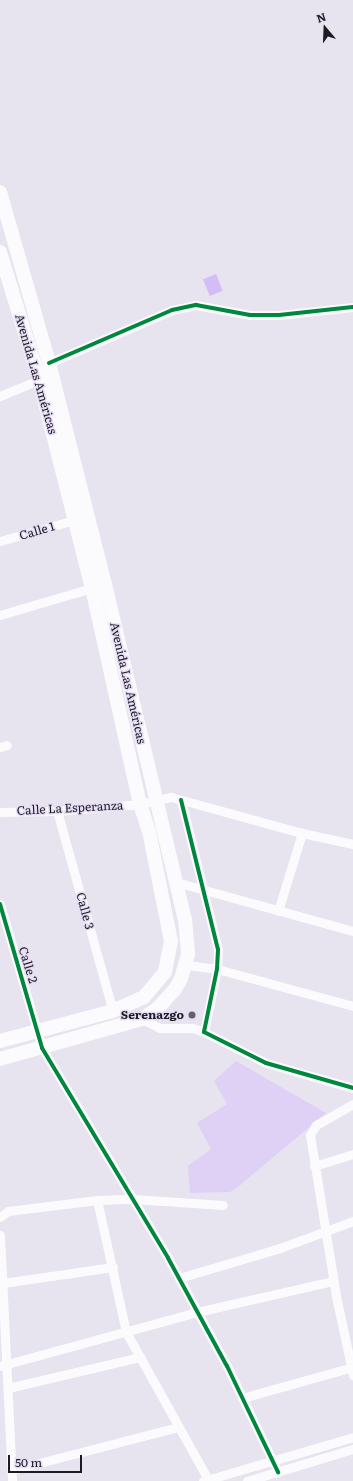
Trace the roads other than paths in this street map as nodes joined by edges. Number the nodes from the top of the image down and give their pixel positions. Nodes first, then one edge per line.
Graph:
1 (0, 192) edge
2 (0, 252) edge
3 (33, 307) junction
4 (353, 307) edge
5 (18, 312) junction
6 (47, 372) junction
7 (0, 396) edge
8 (74, 520) junction
9 (0, 541) edge
10 (92, 588) junction
11 (0, 615) edge
12 (180, 800) junction
13 (155, 801) junction
14 (140, 804) junction
15 (58, 811) junction
16 (0, 812) edge
17 (302, 833) junction
18 (353, 844) edge
19 (176, 882) junction
20 (202, 889) junction
21 (0, 904) edge
22 (278, 911) junction
23 (3, 926) edge
24 (353, 931) edge
25 (186, 965) junction
26 (217, 969) junction
27 (353, 1006) edge
28 (113, 1010) junction
29 (142, 1018) junction
30 (38, 1031) junction
31 (204, 1032) junction
32 (0, 1041) edge
33 (42, 1048) junction
34 (0, 1059) edge
35 (353, 1088) edge
36 (353, 1104) edge
37 (353, 1154) edge
38 (314, 1166) junction
39 (133, 1199) junction
40 (97, 1200) junction
41 (223, 1205) dead end
42 (0, 1217) edge
43 (353, 1222) edge
44 (327, 1231) junction
45 (0, 1235) edge
46 (113, 1267) junction
47 (179, 1278) junction
48 (334, 1281) junction
49 (3, 1284) junction
50 (197, 1312) junction
51 (126, 1332) junction
52 (140, 1357) junction
53 (4, 1365) edge
54 (352, 1370) edge
55 (8, 1388) junction
56 (242, 1398) junction
57 (178, 1427) junction
58 (353, 1437) edge
59 (353, 1449) edge
60 (272, 1461) junction
61 (12, 1470) junction
62 (278, 1472) junction
63 (12, 1481) edge
64 (207, 1481) edge
65 (247, 1481) edge

1 - 3 main road, Avenida Las Américas
2 - 5 main road, Avenida Las Américas
3 - 5 main road
3 - 6 main road, Avenida Las Américas
4 - 6 street
5 - 6 main road, Avenida Las Américas
6 - 7 street
6 - 8 main road, Avenida Las Américas
6 - 13 main road, Avenida Las Américas
8 - 9 street, Calle 1
8 - 10 main road, Avenida Las Américas
10 - 11 street
10 - 14 main road, Avenida Las Américas
12 - 13 street, Calle La Esperanza
12 - 17 street, Calle La Esperanza
12 - 20 street
13 - 14 street, Calle La Esperanza
13 - 19 main road, Avenida Las Américas
14 - 15 street, Calle La Esperanza
14 - 28 main road, Avenida Las Américas
15 - 16 street, Calle La Esperanza
15 - 28 street, Calle 3
17 - 18 street, Calle La Esperanza
17 - 22 street
19 - 20 street
19 - 25 main road, Avenida Las Américas
20 - 22 street
20 - 26 street
21 - 23 street, Calle 2
22 - 24 street
23 - 30 street, Calle 2
25 - 26 street
25 - 29 main road, Avenida Las Américas
26 - 27 street
26 - 31 street
28 - 30 main road, Avenida Las Américas
29 - 31 street
29 - 33 main road, Avenida Las Américas
30 - 32 main road, Avenida Las Américas
30 - 33 street, Calle 2
31 - 35 street
33 - 34 main road, Avenida Las Américas
33 - 39 street, Calle 2
36 - 38 street
37 - 38 street
38 - 44 street
39 - 40 street
39 - 41 street
39 - 47 street, Calle 2
40 - 42 street
40 - 46 street
43 - 44 street
44 - 47 street
44 - 48 street
45 - 49 street
46 - 49 street
46 - 51 street
47 - 50 street, Calle 2
48 - 50 street
48 - 54 street
49 - 53 street
50 - 51 street
50 - 56 street, Calle 2
51 - 52 street
51 - 53 street
52 - 55 street
52 - 57 street
53 - 55 street
54 - 56 street
55 - 61 street
56 - 60 street, Calle 2
57 - 61 street
57 - 64 street
58 - 60 street
59 - 62 street
60 - 62 street, Calle 2
60 - 64 street
61 - 63 street
62 - 65 street

